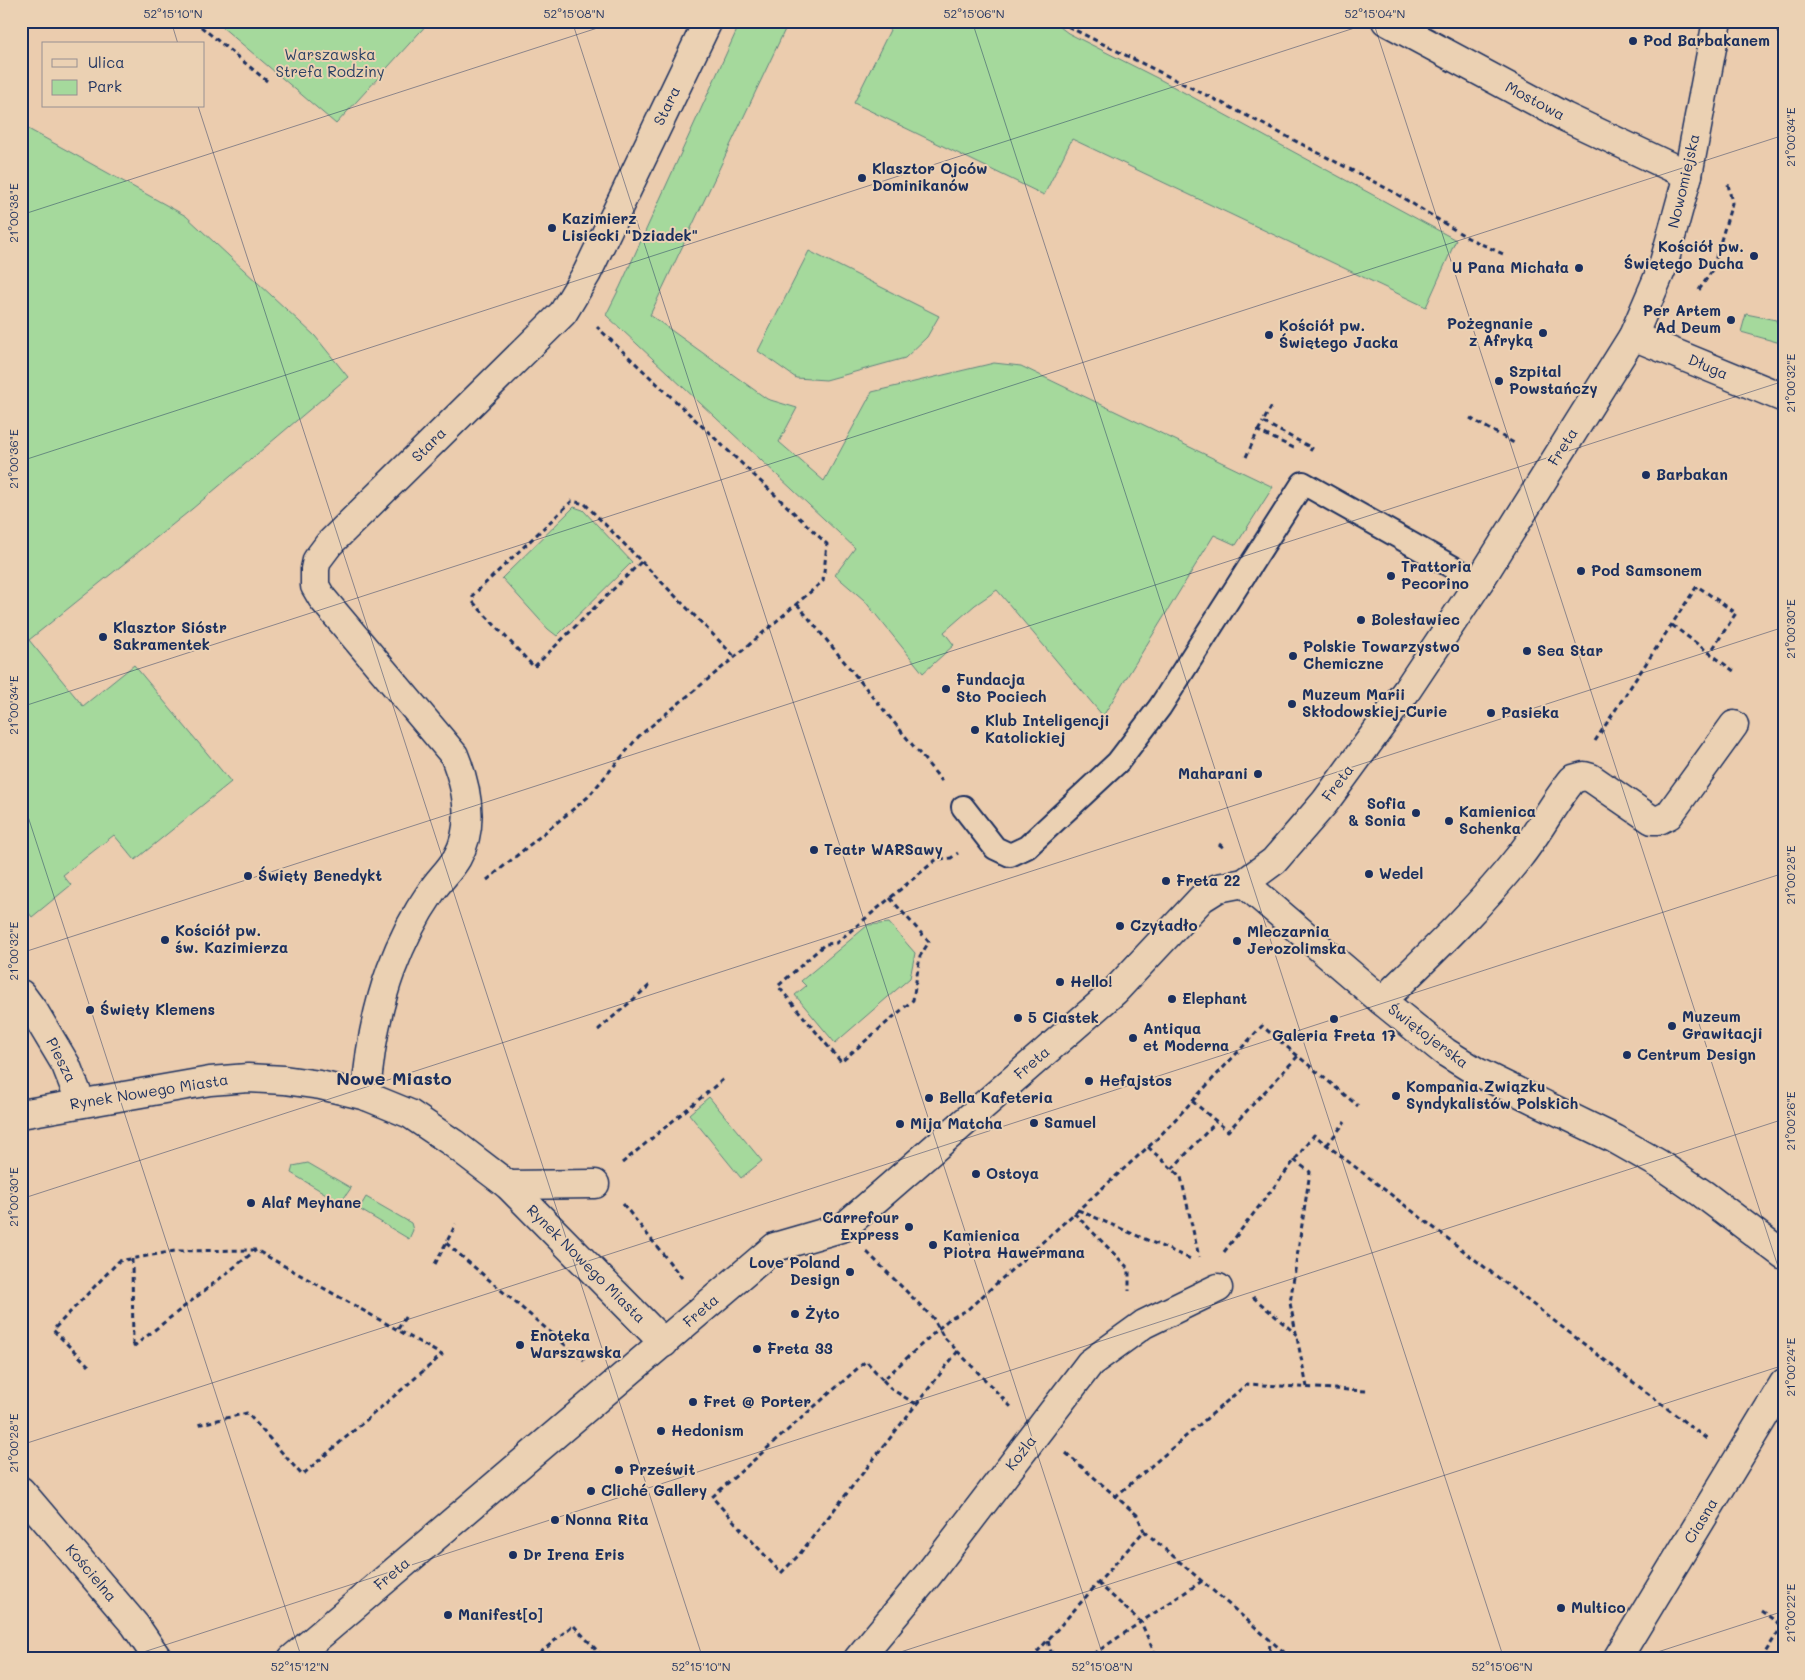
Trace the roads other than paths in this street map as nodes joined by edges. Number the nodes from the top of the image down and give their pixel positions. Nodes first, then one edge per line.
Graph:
1 (708, 21) edge
2 (1386, 21) edge
3 (1717, 21) edge
4 (1688, 175) junction
5 (1633, 336) junction
6 (1784, 398) edge
7 (1479, 582) junction
8 (1734, 725) dead end
9 (963, 807) road end
10 (1244, 883) junction
11 (21, 994) edge
12 (1382, 1001) junction
13 (366, 1096) junction
14 (81, 1103) junction
15 (21, 1114) edge
16 (595, 1184) dead end
17 (508, 1185) junction
18 (1784, 1255) edge
19 (1218, 1288) dead end
20 (664, 1343) junction
21 (1784, 1383) edge
22 (21, 1491) edge
23 (158, 1659) edge
24 (292, 1659) edge
25 (858, 1659) edge
26 (1617, 1659) edge

1 - 13 street, Stara
2 - 4 street, Mostowa
3 - 4 street, Nowomiejska
4 - 5 street, Nowomiejska
5 - 6 street, Długa
5 - 7 street, Freta
7 - 9 lane
7 - 10 street, Freta
8 - 12 street
10 - 12 street, Świętojerska
10 - 20 street, Freta
11 - 14 street, Piesza
12 - 18 street, Świętojerska
13 - 14 street, Rynek Nowego Miasta
13 - 17 street, Rynek Nowego Miasta
14 - 15 street, Rynek Nowego Miasta
16 - 17 street, Rynek Nowego Miasta
17 - 20 street, Rynek Nowego Miasta
19 - 25 street, Koźla
20 - 24 street, Freta
21 - 26 street, Ciasna
22 - 23 street, Kościelna

